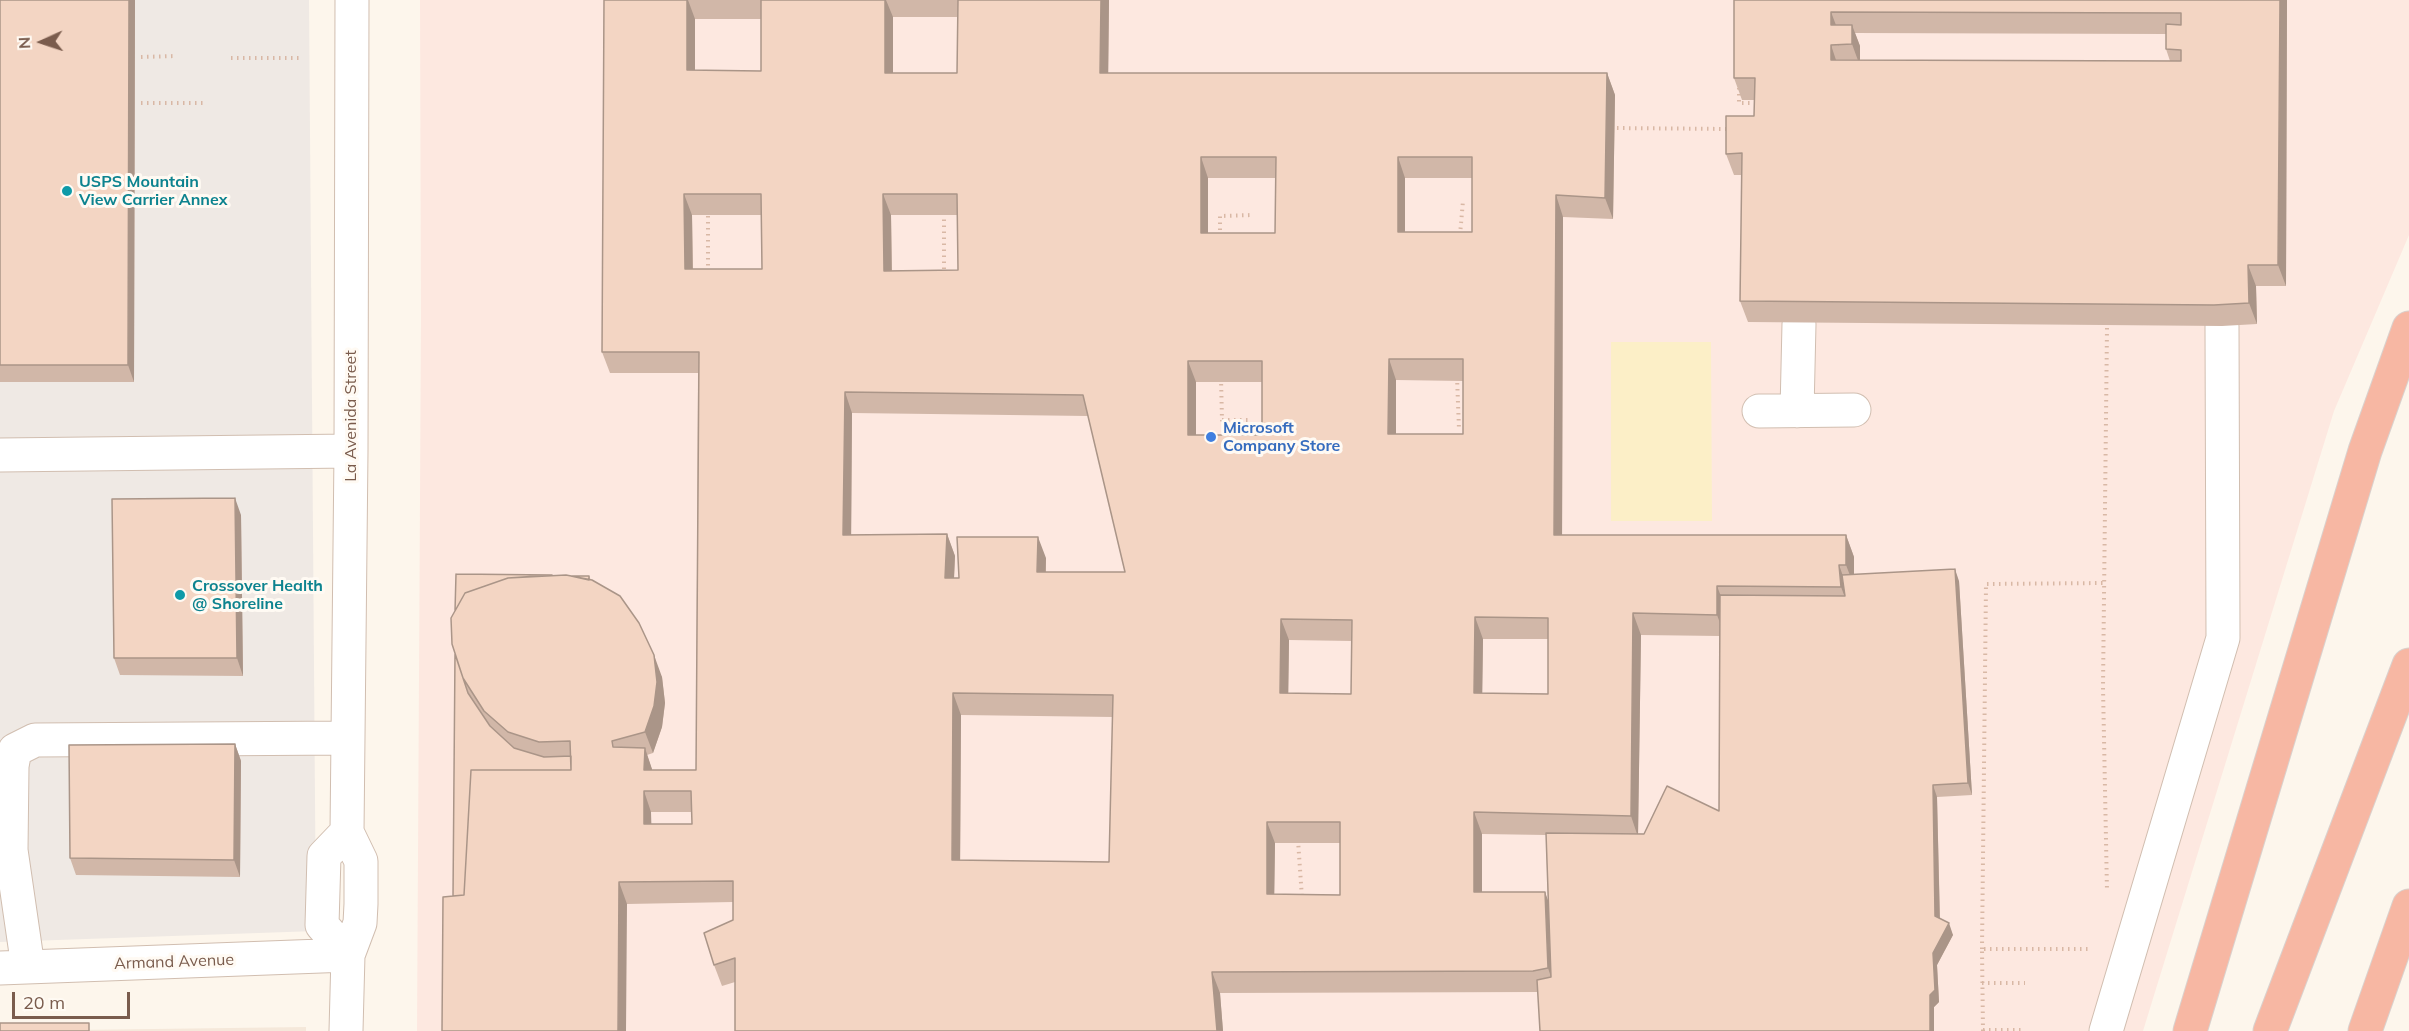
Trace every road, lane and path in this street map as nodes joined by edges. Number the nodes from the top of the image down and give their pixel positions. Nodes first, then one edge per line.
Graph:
1 (352, 0) edge
2 (176, 56) dead end
3 (141, 57) dead end
4 (231, 58) dead end
5 (303, 58) dead end
6 (1738, 77) edge
7 (141, 103) dead end
8 (204, 103) dead end
9 (1762, 103) edge
10 (1603, 128) edge
11 (1740, 129) edge
12 (1463, 201) dead end
13 (944, 203) edge
14 (708, 204) edge
15 (1253, 215) dead end
16 (1220, 243) edge
17 (1459, 243) edge
18 (944, 269) edge
19 (709, 280) edge
20 (1799, 324) edge
21 (2222, 326) edge
22 (2107, 328) edge
23 (2409, 328) edge
24 (1457, 369) edge
25 (1221, 371) edge
26 (1854, 410) dead end
27 (1760, 411) dead end
28 (1797, 411) junction
29 (1250, 420) dead end
30 (1458, 429) dead end
31 (351, 451) junction
32 (0, 455) edge
33 (2104, 583) junction
34 (2409, 665) edge
35 (347, 738) junction
36 (1298, 833) edge
37 (1302, 899) edge
38 (2107, 902) dead end
39 (2409, 906) edge
40 (1982, 948) junction
41 (2097, 949) dead end
42 (348, 955) junction
43 (14, 968) edge
44 (1982, 983) junction
45 (2025, 983) dead end
46 (1983, 1030) edge
47 (2024, 1030) edge
48 (346, 1031) edge
49 (2106, 1031) edge
50 (2190, 1031) edge
51 (2270, 1031) edge
52 (2365, 1031) edge

1 - 31 street, La Avenida Street
2 - 3 path
4 - 5 path
6 - 9 path
7 - 8 path
10 - 11 path
12 - 17 path
13 - 18 path
14 - 19 path
15 - 16 path
20 - 28 street
21 - 49 street
22 - 33 path
23 - 50 highway
24 - 30 path
25 - 29 path
26 - 28 street
27 - 28 street
31 - 32 street
31 - 35 street, La Avenida Street
33 - 38 path
33 - 40 path
34 - 51 highway
35 - 42 street, La Avenida Street
35 - 43 street
36 - 37 path
39 - 52 highway
40 - 41 path
40 - 44 path
42 - 43 street, Armand Avenue
42 - 48 street, La Avenida Street
44 - 45 path
44 - 46 path
46 - 47 path

